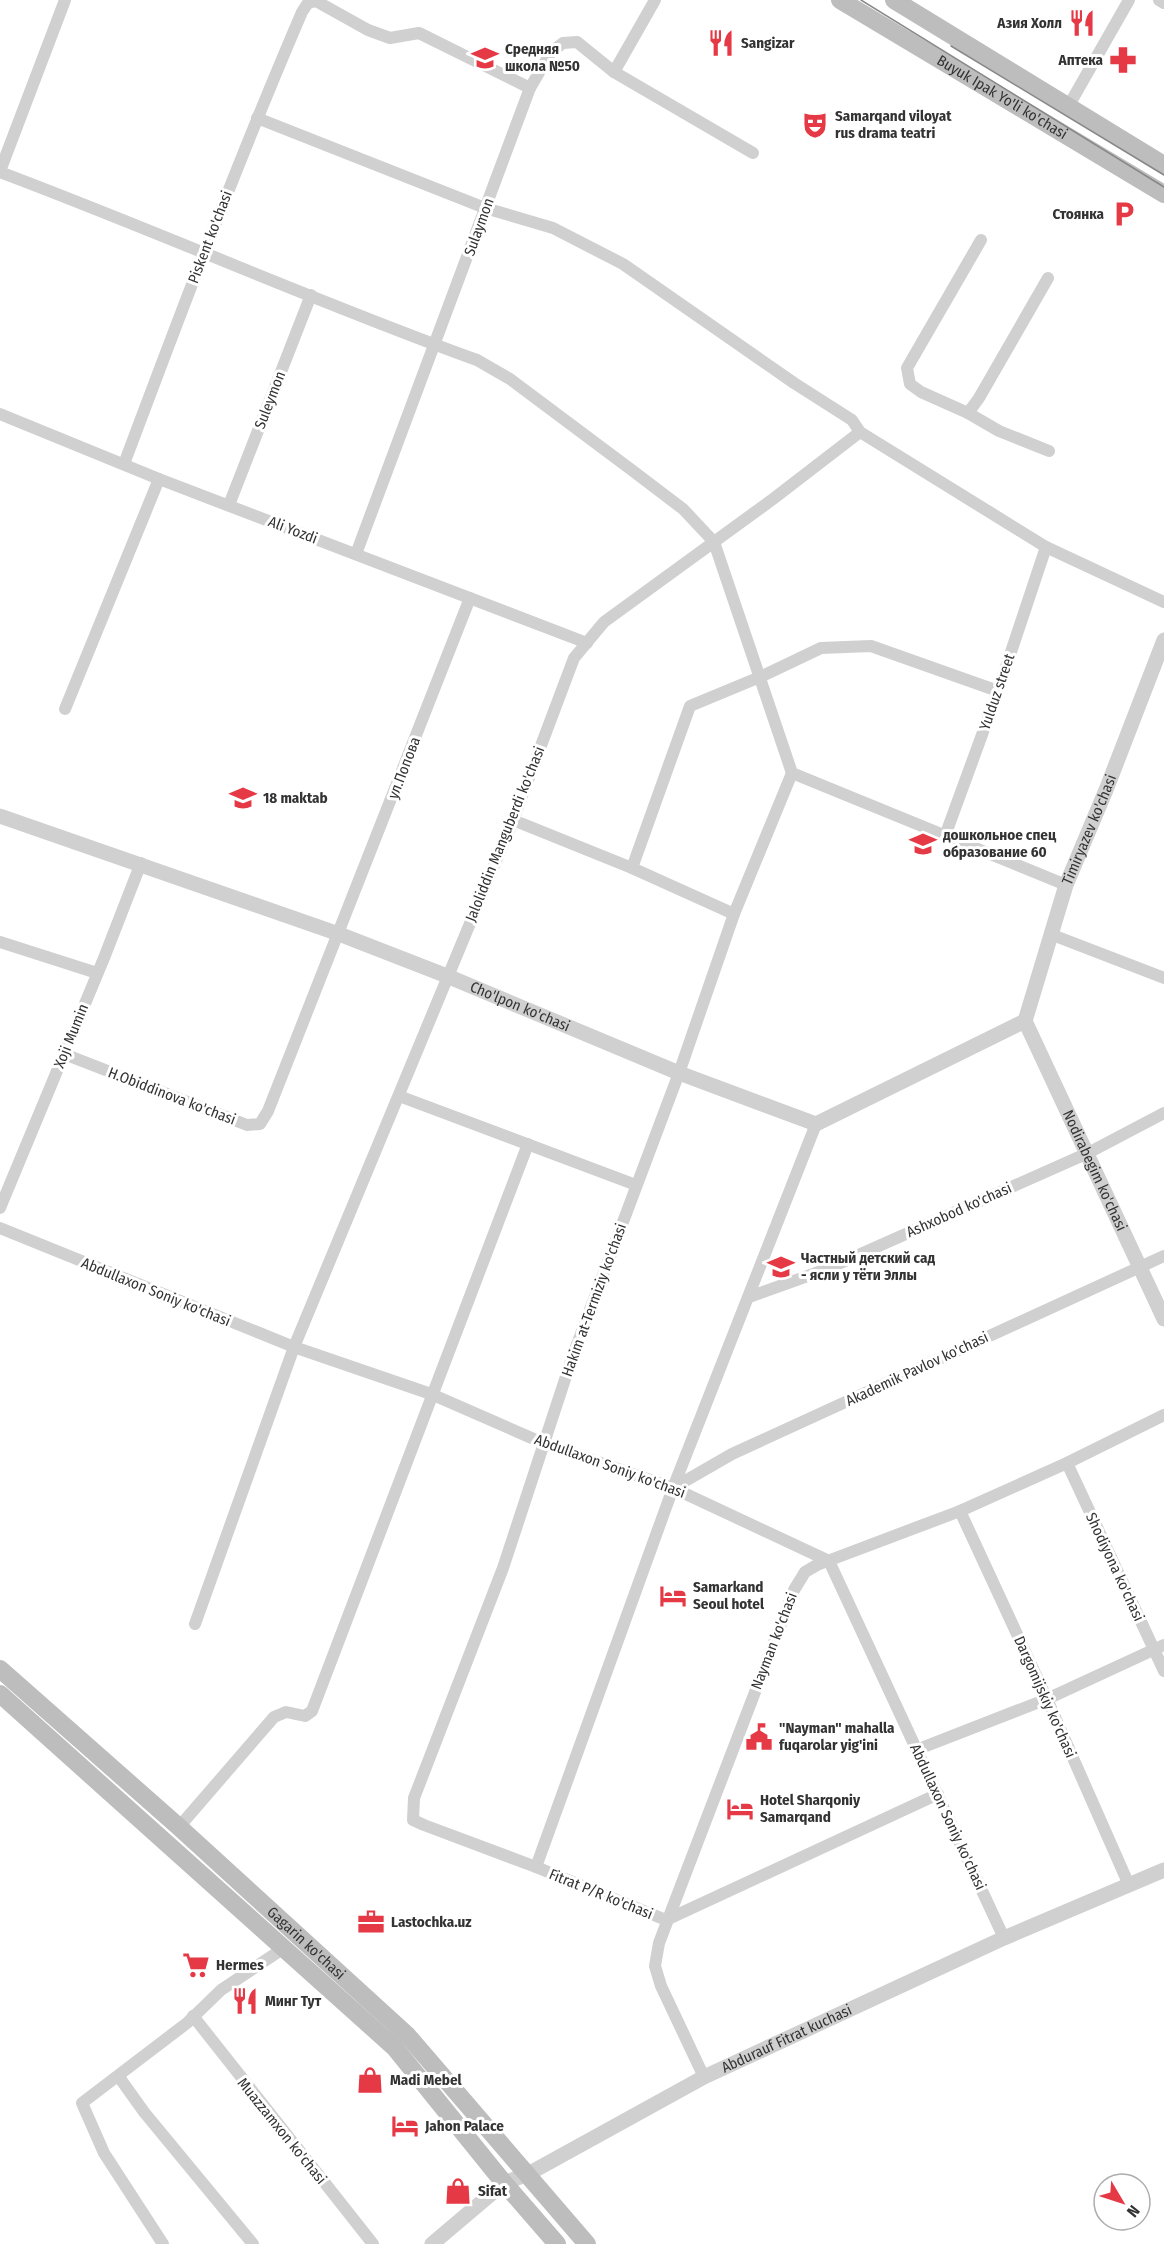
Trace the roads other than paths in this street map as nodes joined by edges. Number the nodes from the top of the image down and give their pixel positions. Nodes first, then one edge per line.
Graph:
1 (65, 0) edge
2 (655, 0) edge
3 (840, 0) edge
4 (894, 0) edge
5 (1129, 0) edge
6 (1159, 0) edge
7 (1164, 3) edge
8 (614, 72) junction
9 (530, 88) junction
10 (1068, 107) junction
11 (256, 118) junction
12 (753, 153) dead end
13 (1164, 165) edge
14 (0, 172) edge
15 (1164, 195) edge
16 (486, 208) junction
17 (981, 240) dead end
18 (203, 253) junction
19 (1048, 278) dead end
20 (311, 296) junction
21 (435, 345) junction
22 (968, 413) junction
23 (0, 414) edge
24 (860, 432) junction
25 (1049, 451) dead end
26 (124, 464) junction
27 (159, 479) junction
28 (230, 505) junction
29 (714, 542) junction
30 (1046, 547) junction
31 (356, 554) junction
32 (470, 598) junction
33 (1164, 602) edge
34 (1164, 640) edge
35 (587, 643) junction
36 (760, 677) junction
37 (998, 691) junction
38 (65, 709) dead end
39 (792, 773) junction
40 (0, 816) edge
41 (513, 820) junction
42 (945, 836) junction
43 (141, 863) junction
44 (632, 868) junction
45 (1066, 885) junction
46 (734, 914) junction
47 (1050, 934) junction
48 (338, 936) junction
49 (0, 942) edge
50 (97, 973) junction
51 (447, 976) junction
52 (1164, 978) edge
53 (1025, 1021) junction
54 (64, 1054) junction
55 (679, 1073) junction
56 (399, 1096) junction
57 (1164, 1113) edge
58 (816, 1124) junction
59 (528, 1144) junction
60 (1088, 1153) junction
61 (636, 1185) junction
62 (0, 1208) edge
63 (0, 1228) edge
64 (1164, 1256) edge
65 (1140, 1266) junction
66 (749, 1297) junction
67 (1164, 1319) edge
68 (294, 1347) junction
69 (431, 1394) junction
70 (1164, 1415) edge
71 (543, 1443) junction
72 (1067, 1463) junction
73 (674, 1488) junction
74 (960, 1511) junction
75 (829, 1561) junction
76 (195, 1624) dead end
77 (1159, 1648) edge
78 (0, 1668) edge
79 (1164, 1671) edge
80 (0, 1694) edge
81 (1047, 1700) junction
82 (916, 1750) junction
83 (938, 1794) junction
84 (424, 1825) joint
85 (179, 1827) junction
86 (536, 1867) junction
87 (1164, 1870) edge
88 (1129, 1885) junction
89 (666, 1920) junction
90 (1004, 1938) junction
91 (284, 1948) junction
92 (193, 2016) junction
93 (119, 2077) junction
94 (704, 2077) junction
95 (528, 2174) junction
96 (504, 2183) junction
97 (163, 2244) edge
98 (253, 2244) edge
99 (373, 2244) edge
100 (432, 2244) edge
101 (557, 2244) edge
102 (587, 2244) edge

1 - 14 street
2 - 8 street
3 - 15 main road, Buyuk Ipak Yo'li ko'chasi
4 - 10 main road, Buyuk Ipak Yo'li ko'chasi
5 - 10 street
6 - 7 street
8 - 9 street, Sulaymon
8 - 12 street, Sulaymon
9 - 11 street, Piskent ko'chasi
9 - 16 street, Sulaymon
10 - 13 main road, Buyuk Ipak Yo'li ko'chasi
11 - 16 street
11 - 18 street, Piskent ko'chasi
14 - 18 street
16 - 21 street, Sulaymon
16 - 24 street
17 - 22 street
18 - 20 street
18 - 26 street, Piskent ko'chasi
19 - 22 street
20 - 21 street
20 - 28 street, Suleymon
21 - 29 street
21 - 31 street, Sulaymon
22 - 25 street
23 - 26 street, Ali Yozdi
24 - 29 street, Jaloliddin Manguberdi ko'chasi
24 - 30 street
26 - 27 street, Ali Yozdi
27 - 28 street, Ali Yozdi
27 - 38 street
28 - 31 street, Ali Yozdi
29 - 35 street, Jaloliddin Manguberdi ko'chasi
29 - 36 street
30 - 33 street
30 - 37 street, Yulduz street
31 - 32 street, Ali Yozdi
32 - 35 street, Ali Yozdi
32 - 48 street, ул.Попова
34 - 45 street, Timiryazev ko'chasi
35 - 41 street, Jaloliddin Manguberdi ko'chasi
36 - 37 street
36 - 39 street
36 - 44 street
37 - 42 street, Yulduz street
39 - 42 street
39 - 46 street, Hakim at-Termiziy ko'chasi
40 - 43 street, Cho'lpon ko'chasi
41 - 44 street
41 - 51 street, Jaloliddin Manguberdi ko'chasi
42 - 45 street
43 - 48 street, Cho'lpon ko'chasi
43 - 50 street, Xoji Mumin
44 - 46 street
45 - 47 street, Timiryazev ko'chasi
46 - 55 street, Hakim at-Termiziy ko'chasi
47 - 52 street
47 - 53 street, Timiryazev ko'chasi
48 - 51 street, Cho'lpon ko'chasi
48 - 54 street, H.Obiddinova ko'chasi
49 - 50 street
50 - 54 street, Xoji Mumin
51 - 55 street, Cho'lpon ko'chasi
51 - 56 street, Jaloliddin Manguberdi ko'chasi
53 - 58 street
53 - 60 street, Nodirabegim ko'chasi
54 - 62 street, Xoji Mumin
55 - 58 street, Cho'lpon ko'chasi
55 - 61 street, Hakim at-Termiziy ko'chasi
56 - 59 street
56 - 68 street, Jaloliddin Manguberdi ko'chasi
57 - 60 street, Ashxobod ko'chasi
58 - 66 street
59 - 61 street
59 - 69 street
60 - 65 street, Nodirabegim ko'chasi
60 - 66 street, Ashxobod ko'chasi
61 - 71 street, Hakim at-Termiziy ko'chasi
63 - 68 street, Abdullaxon Soniy ko'chasi
64 - 65 street, Akademik Pavlov ko'chasi
65 - 67 street, Nodirabegim ko'chasi
65 - 73 street, Akademik Pavlov ko'chasi
66 - 73 street
68 - 69 street, Abdullaxon Soniy ko'chasi
68 - 76 street, Jaloliddin Manguberdi ko'chasi
69 - 71 street, Abdullaxon Soniy ko'chasi
69 - 85 street
70 - 72 street, Nayman ko'chasi
71 - 73 street, Abdullaxon Soniy ko'chasi
71 - 84 street, Hakim at-Termiziy ko'chasi
72 - 74 street, Nayman ko'chasi
72 - 77 street, Shodiyona ko'chasi
73 - 75 street, Abdullaxon Soniy ko'chasi
73 - 86 street
74 - 75 street, Nayman ko'chasi
74 - 81 street, Dargomijskiy ko'chasi
75 - 82 street, Abdullaxon Soniy ko'chasi
75 - 89 street, Nayman ko'chasi
77 - 79 street, Shodiyona ko'chasi
77 - 81 street
78 - 85 main road, Gagarin ko'chasi
80 - 91 main road, Gagarin ko'chasi
81 - 82 street
81 - 88 street, Dargomijskiy ko'chasi
82 - 83 street, Abdullaxon Soniy ko'chasi
83 - 89 street
83 - 90 street, Abdullaxon Soniy ko'chasi
84 - 86 street, Fitrat P/R ko'chasi
85 - 95 main road, Gagarin ko'chasi
86 - 89 street, Fitrat P/R ko'chasi
87 - 88 street, Abdurauf Fitrat kuchasi
88 - 90 street, Abdurauf Fitrat kuchasi
89 - 94 street, Nayman ko'chasi
90 - 94 street, Abdurauf Fitrat kuchasi
91 - 92 street
91 - 96 main road, Gagarin ko'chasi
92 - 93 street
92 - 99 street, Muazzamxon ko'chasi
93 - 97 street
93 - 98 street
94 - 95 street, Abdurauf Fitrat kuchasi
95 - 96 street, Abdurauf Fitrat kuchasi
95 - 102 main road, Gagarin ko'chasi
96 - 100 street, Abdurauf Fitrat kuchasi
96 - 101 main road, Gagarin ko'chasi

